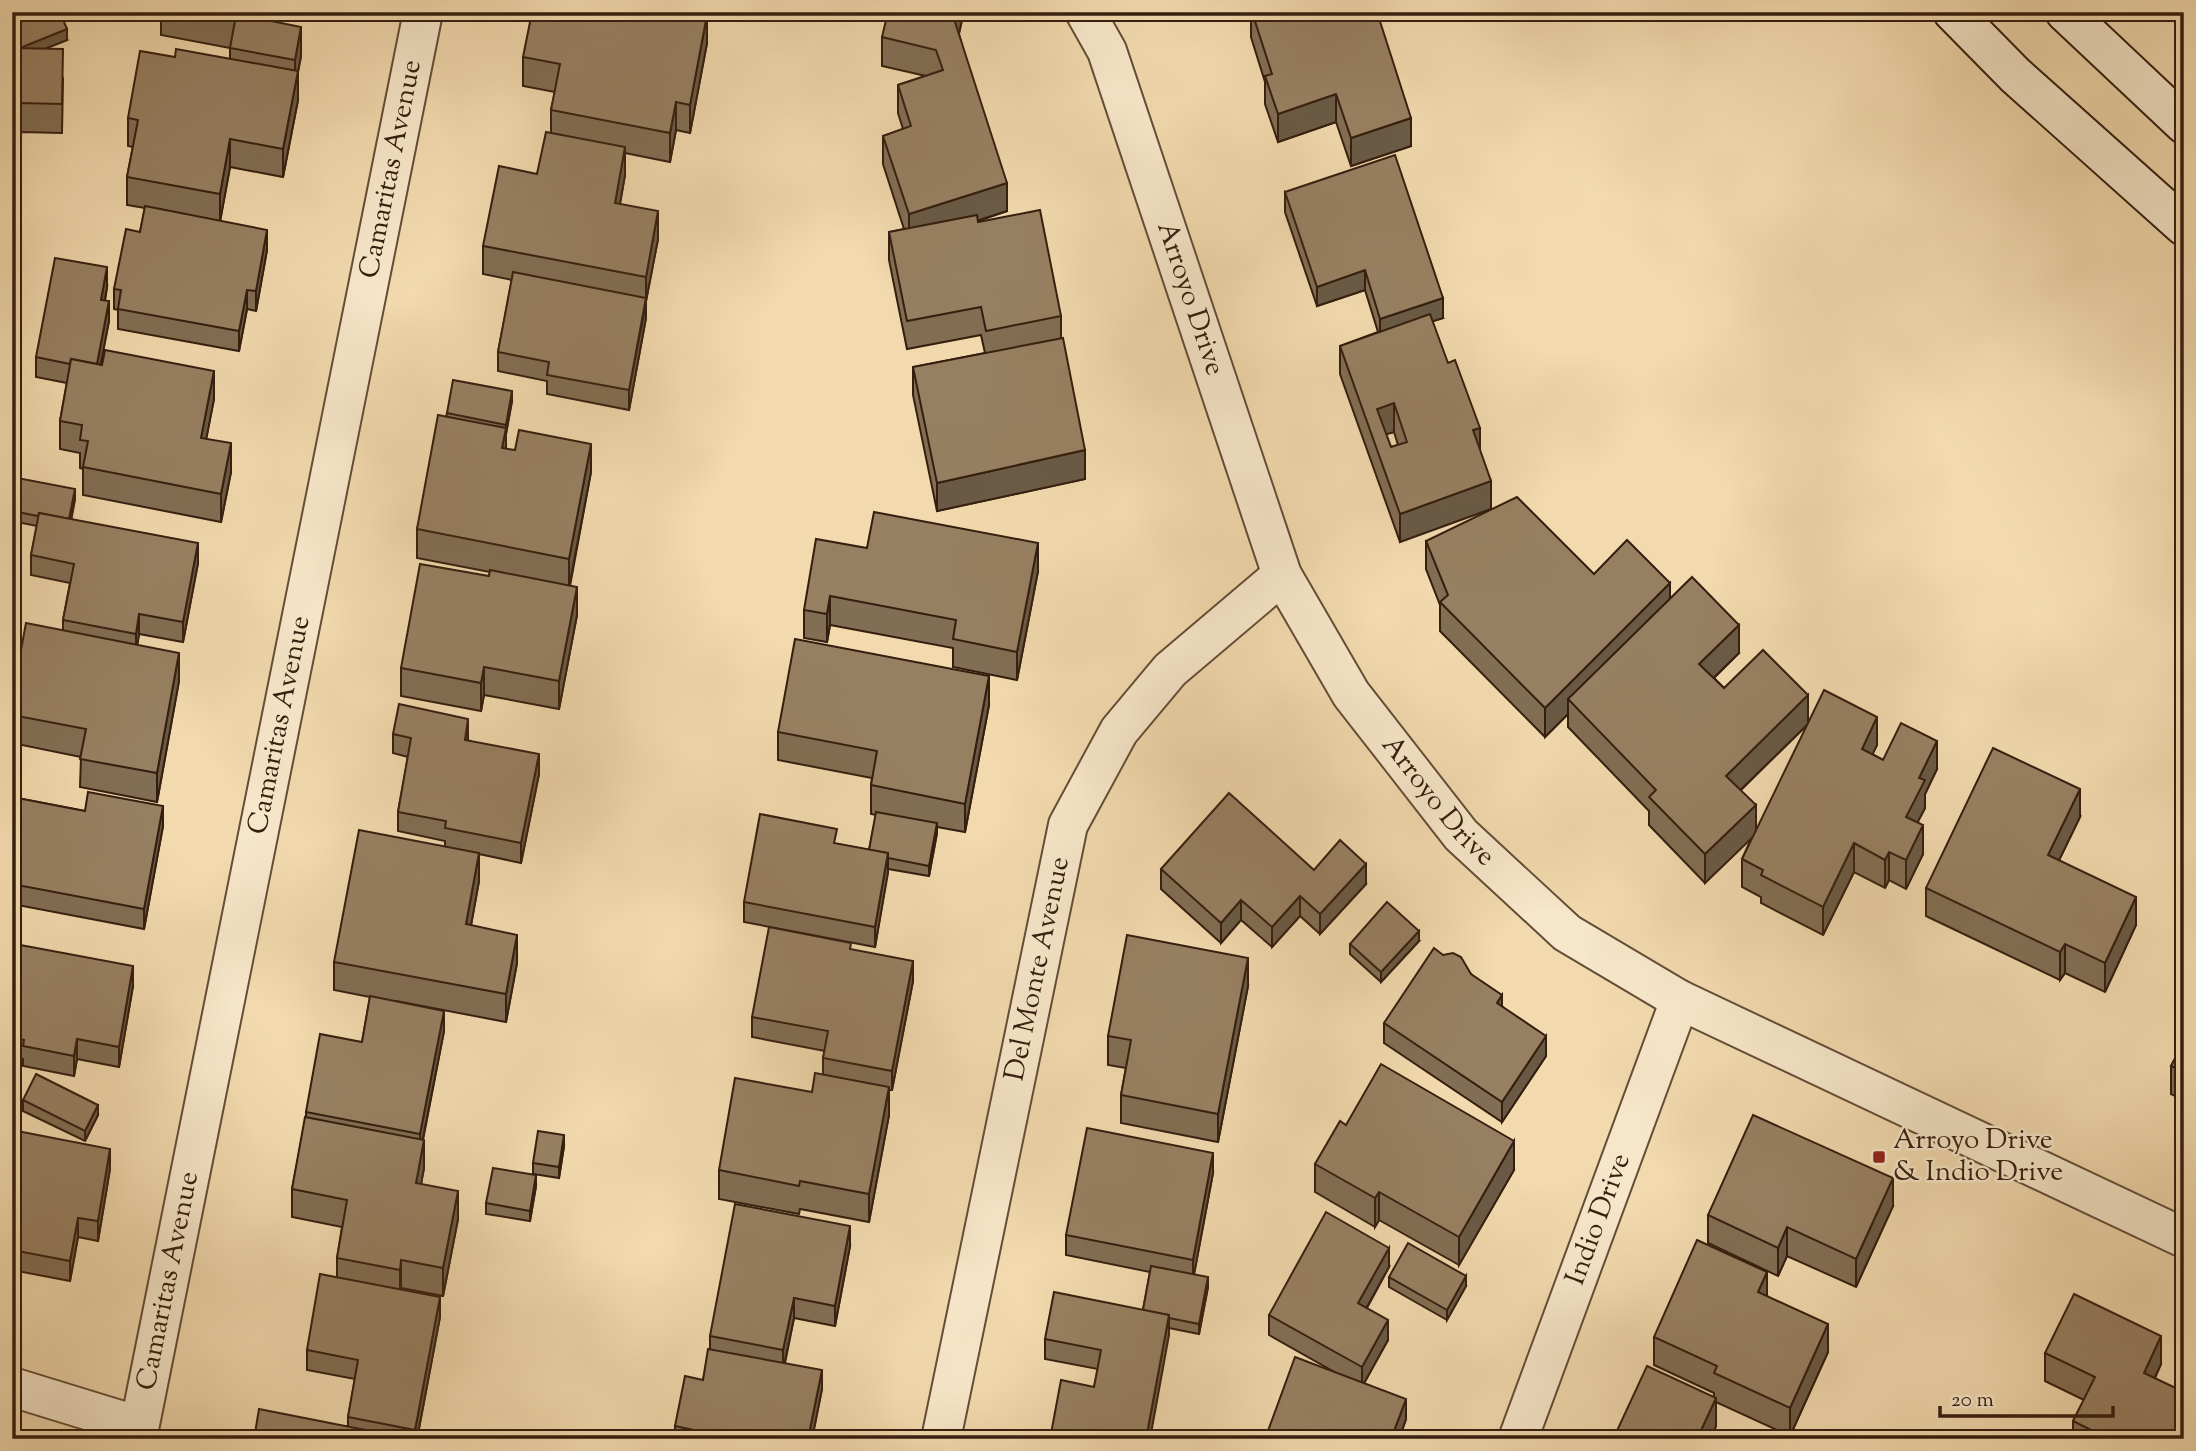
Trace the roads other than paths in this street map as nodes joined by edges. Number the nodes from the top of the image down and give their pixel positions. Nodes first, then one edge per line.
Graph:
1 (424, 12) edge
2 (1085, 12) edge
3 (1953, 12) edge
4 (2066, 12) edge
5 (2184, 124) edge
6 (2184, 226) edge
7 (1282, 575) junction
8 (1679, 1000) junction
9 (2184, 1238) edge
10 (12, 1387) edge
11 (138, 1432) edge
12 (941, 1439) edge
13 (1518, 1439) edge

1 - 11 street, Camaritas Avenue
2 - 7 street, Arroyo Drive
3 - 6 street
4 - 5 street
7 - 8 street, Arroyo Drive
7 - 12 street, Del Monte Avenue
8 - 9 street, Arroyo Drive
8 - 13 street, Indio Drive
10 - 11 street

